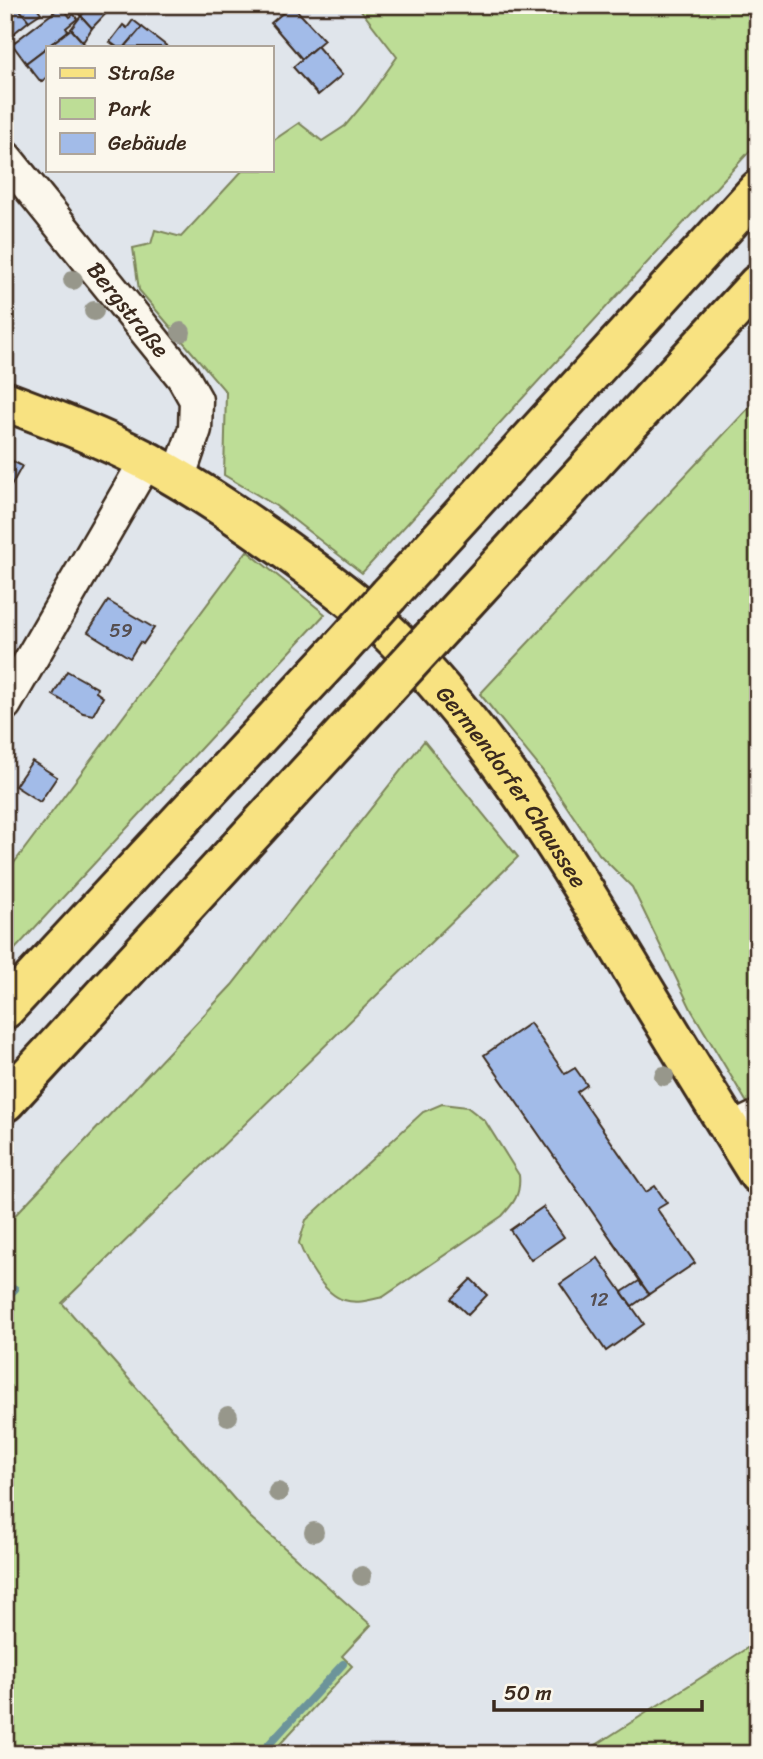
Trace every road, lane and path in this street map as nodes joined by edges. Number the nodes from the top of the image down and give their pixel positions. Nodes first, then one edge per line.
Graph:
1 (5, 157) edge
2 (758, 190) edge
3 (758, 285) edge
4 (5, 401) edge
5 (162, 470) junction
6 (5, 704) edge
7 (5, 1009) edge
8 (5, 1102) edge
9 (744, 1124) edge
10 (758, 1174) edge

1 - 5 street, Bergstraße
2 - 7 main road, bridge
3 - 8 main road, bridge
4 - 5 main road, Germendorfer Chaussee
5 - 6 street, Bergstraße
5 - 9 main road, Germendorfer Chaussee
9 - 10 main road, Germendorfer Chaussee

